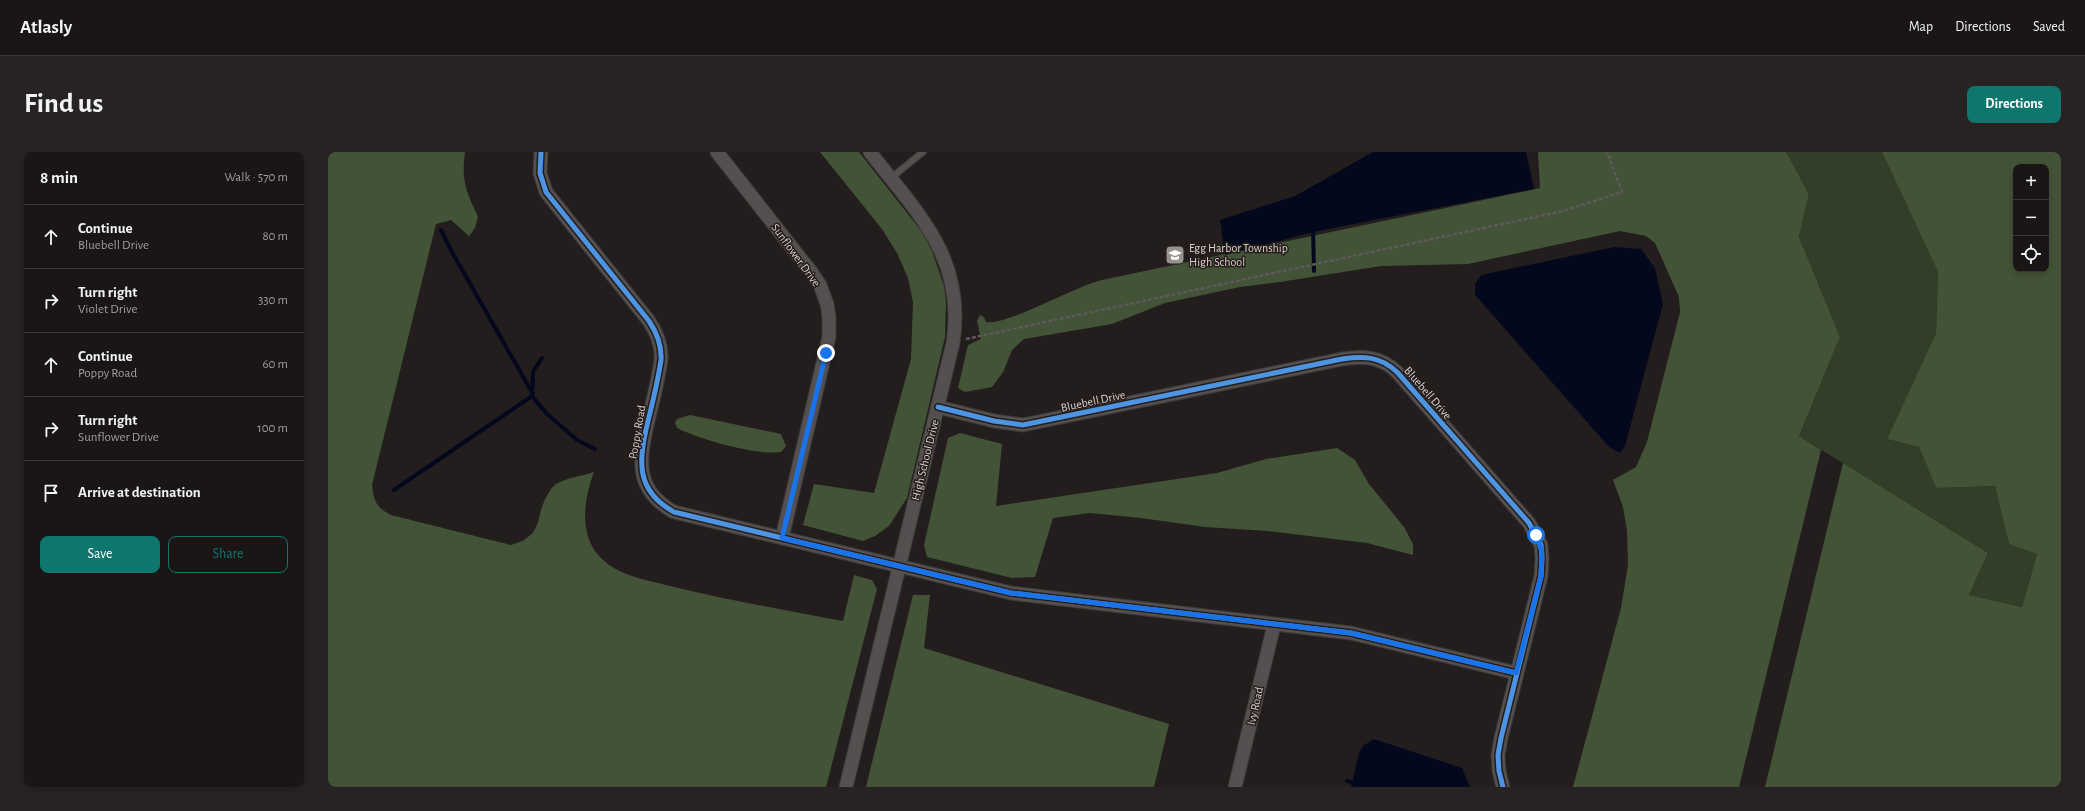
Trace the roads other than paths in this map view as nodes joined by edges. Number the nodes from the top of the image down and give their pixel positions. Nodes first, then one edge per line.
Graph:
1 (541, 152) edge
2 (717, 152) edge
3 (870, 152) edge
4 (923, 152) edge
5 (890, 178) junction
6 (938, 407) junction
7 (782, 538) junction
8 (900, 566) junction
9 (1274, 625) junction
10 (1516, 673) junction
11 (846, 787) edge
12 (1235, 787) edge
13 (1504, 787) edge

1 - 7 street, Poppy Road
2 - 7 street, Sunflower Drive
3 - 5 street, High School Drive
4 - 5 lane
5 - 6 street, High School Drive
6 - 8 street, High School Drive
6 - 10 street, Bluebell Drive
7 - 8 street, Poppy Road
8 - 9 street, Poppy Road
8 - 11 street, High School Drive
9 - 10 street, Poppy Road
9 - 12 street, Ivy Road
10 - 13 street, Bluebell Drive

